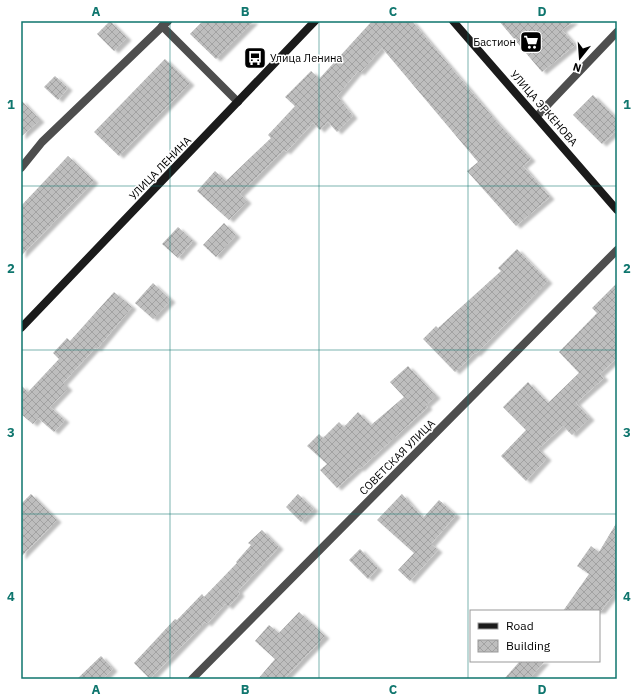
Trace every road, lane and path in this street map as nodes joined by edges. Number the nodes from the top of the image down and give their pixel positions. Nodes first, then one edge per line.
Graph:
1 (315, 21) edge
2 (453, 21) edge
3 (165, 24) edge
4 (617, 32) edge
5 (238, 102) junction
6 (537, 116) junction
7 (21, 168) edge
8 (617, 210) edge
9 (617, 250) edge
10 (21, 328) edge
11 (192, 679) edge

1 - 5 street, УЛИЦА ЛЕНИНА
2 - 6 street, УЛИЦА ЭРКЕНОВА
3 - 5 street
3 - 7 street
4 - 6 street
5 - 10 street, УЛИЦА ЛЕНИНА
6 - 8 street, УЛИЦА ЭРКЕНОВА
9 - 11 street, СОВЕТСКАЯ УЛИЦА

